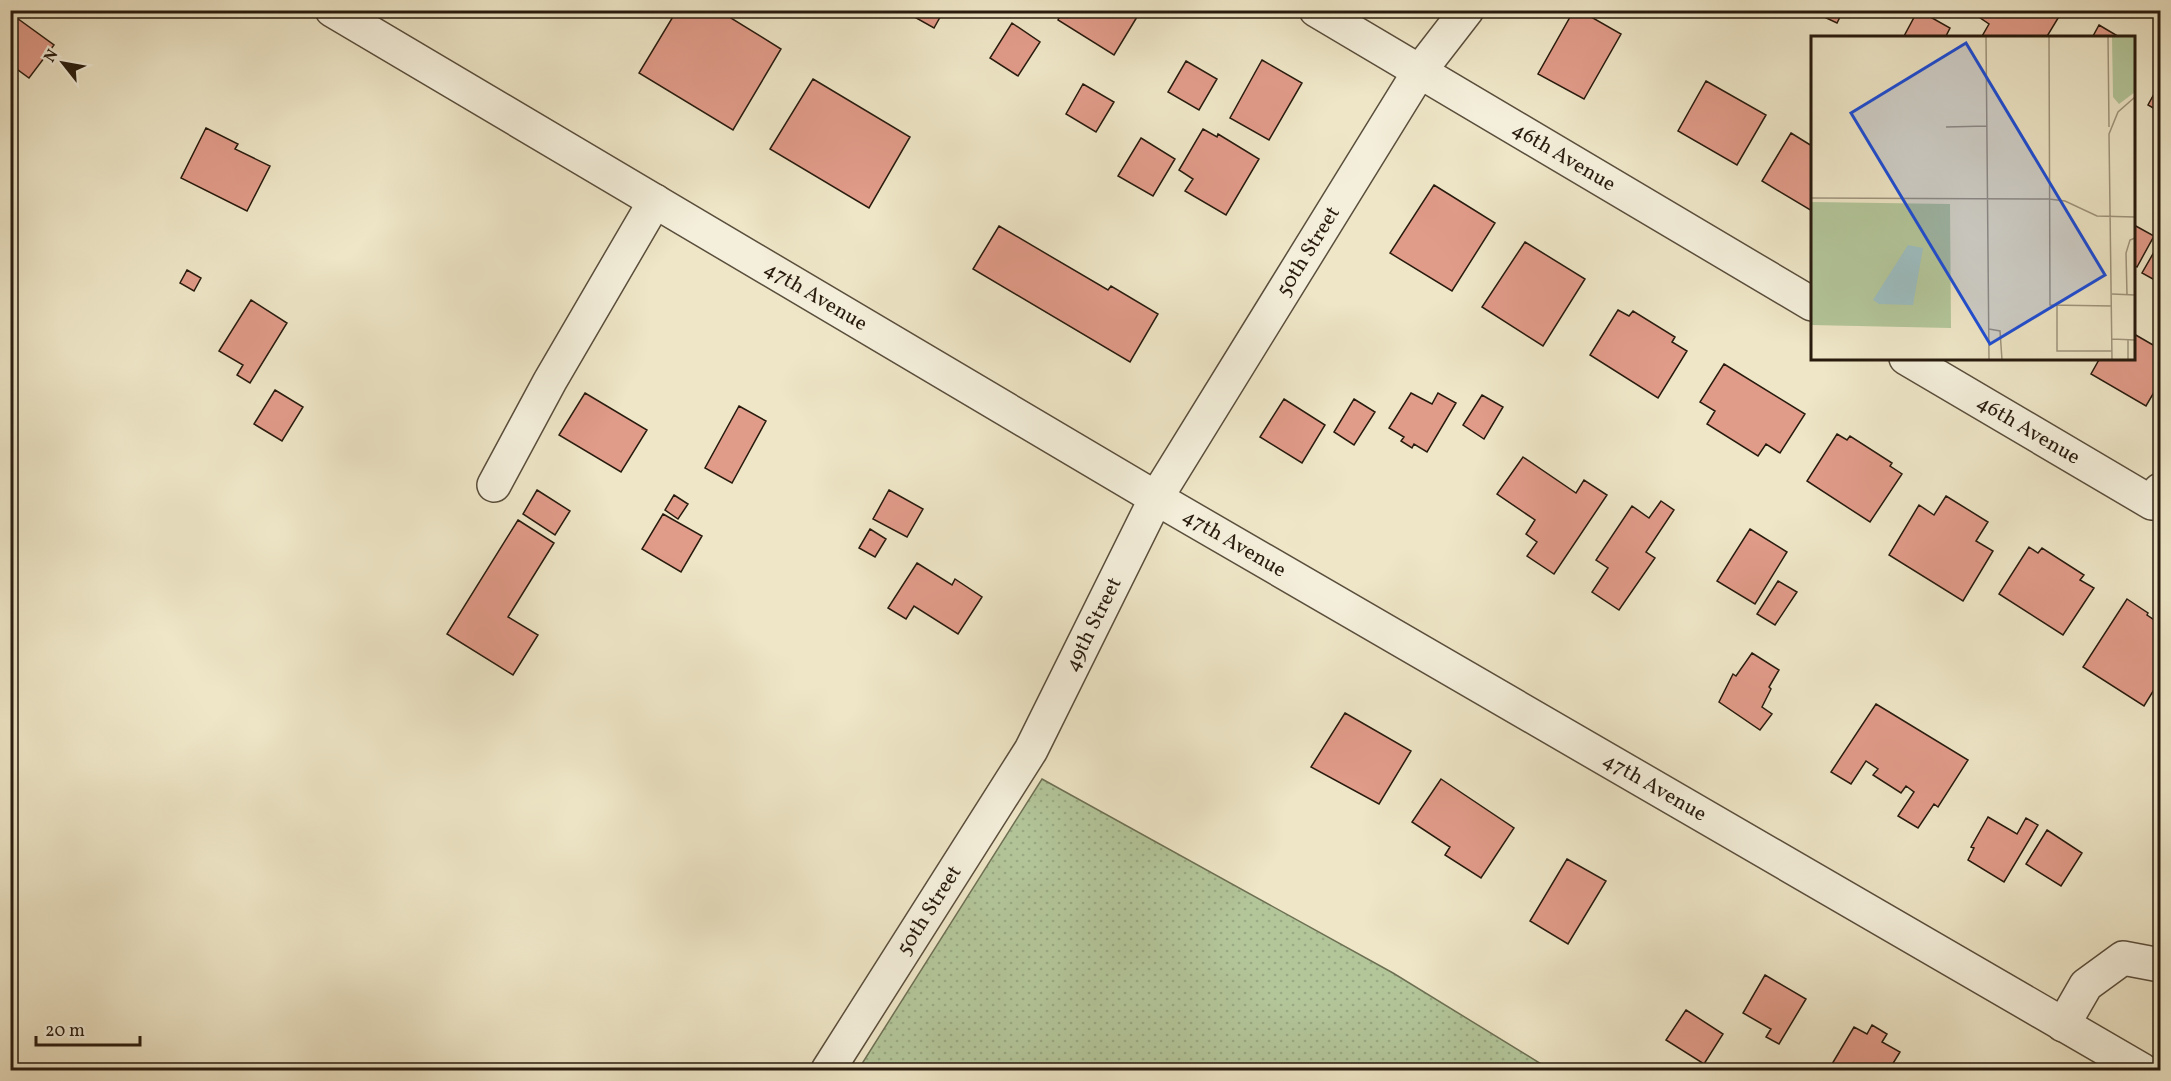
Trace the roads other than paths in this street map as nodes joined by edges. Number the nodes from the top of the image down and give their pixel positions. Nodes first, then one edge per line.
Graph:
1 (332, 10) edge
2 (1316, 10) edge
3 (1467, 10) edge
4 (1419, 72) junction
5 (655, 201) junction
6 (1811, 303) edge
7 (1910, 360) edge
8 (494, 485) dead end
9 (2156, 496) edge
10 (1156, 498) junction
11 (1031, 750) joint
12 (2160, 965) edge
13 (2063, 1025) junction
14 (828, 1071) edge
15 (2142, 1071) edge

1 - 5 street, 47th Avenue
2 - 4 street, 46th Avenue
3 - 4 street, 50th Street
4 - 6 street, 46th Avenue
4 - 10 street, 50th Street
5 - 8 street
5 - 10 street, 47th Avenue
7 - 9 street, 46th Avenue
10 - 11 street, 49th Street
10 - 13 street, 47th Avenue
11 - 14 street, 50th Street
12 - 13 street
13 - 15 street, 47th Avenue

